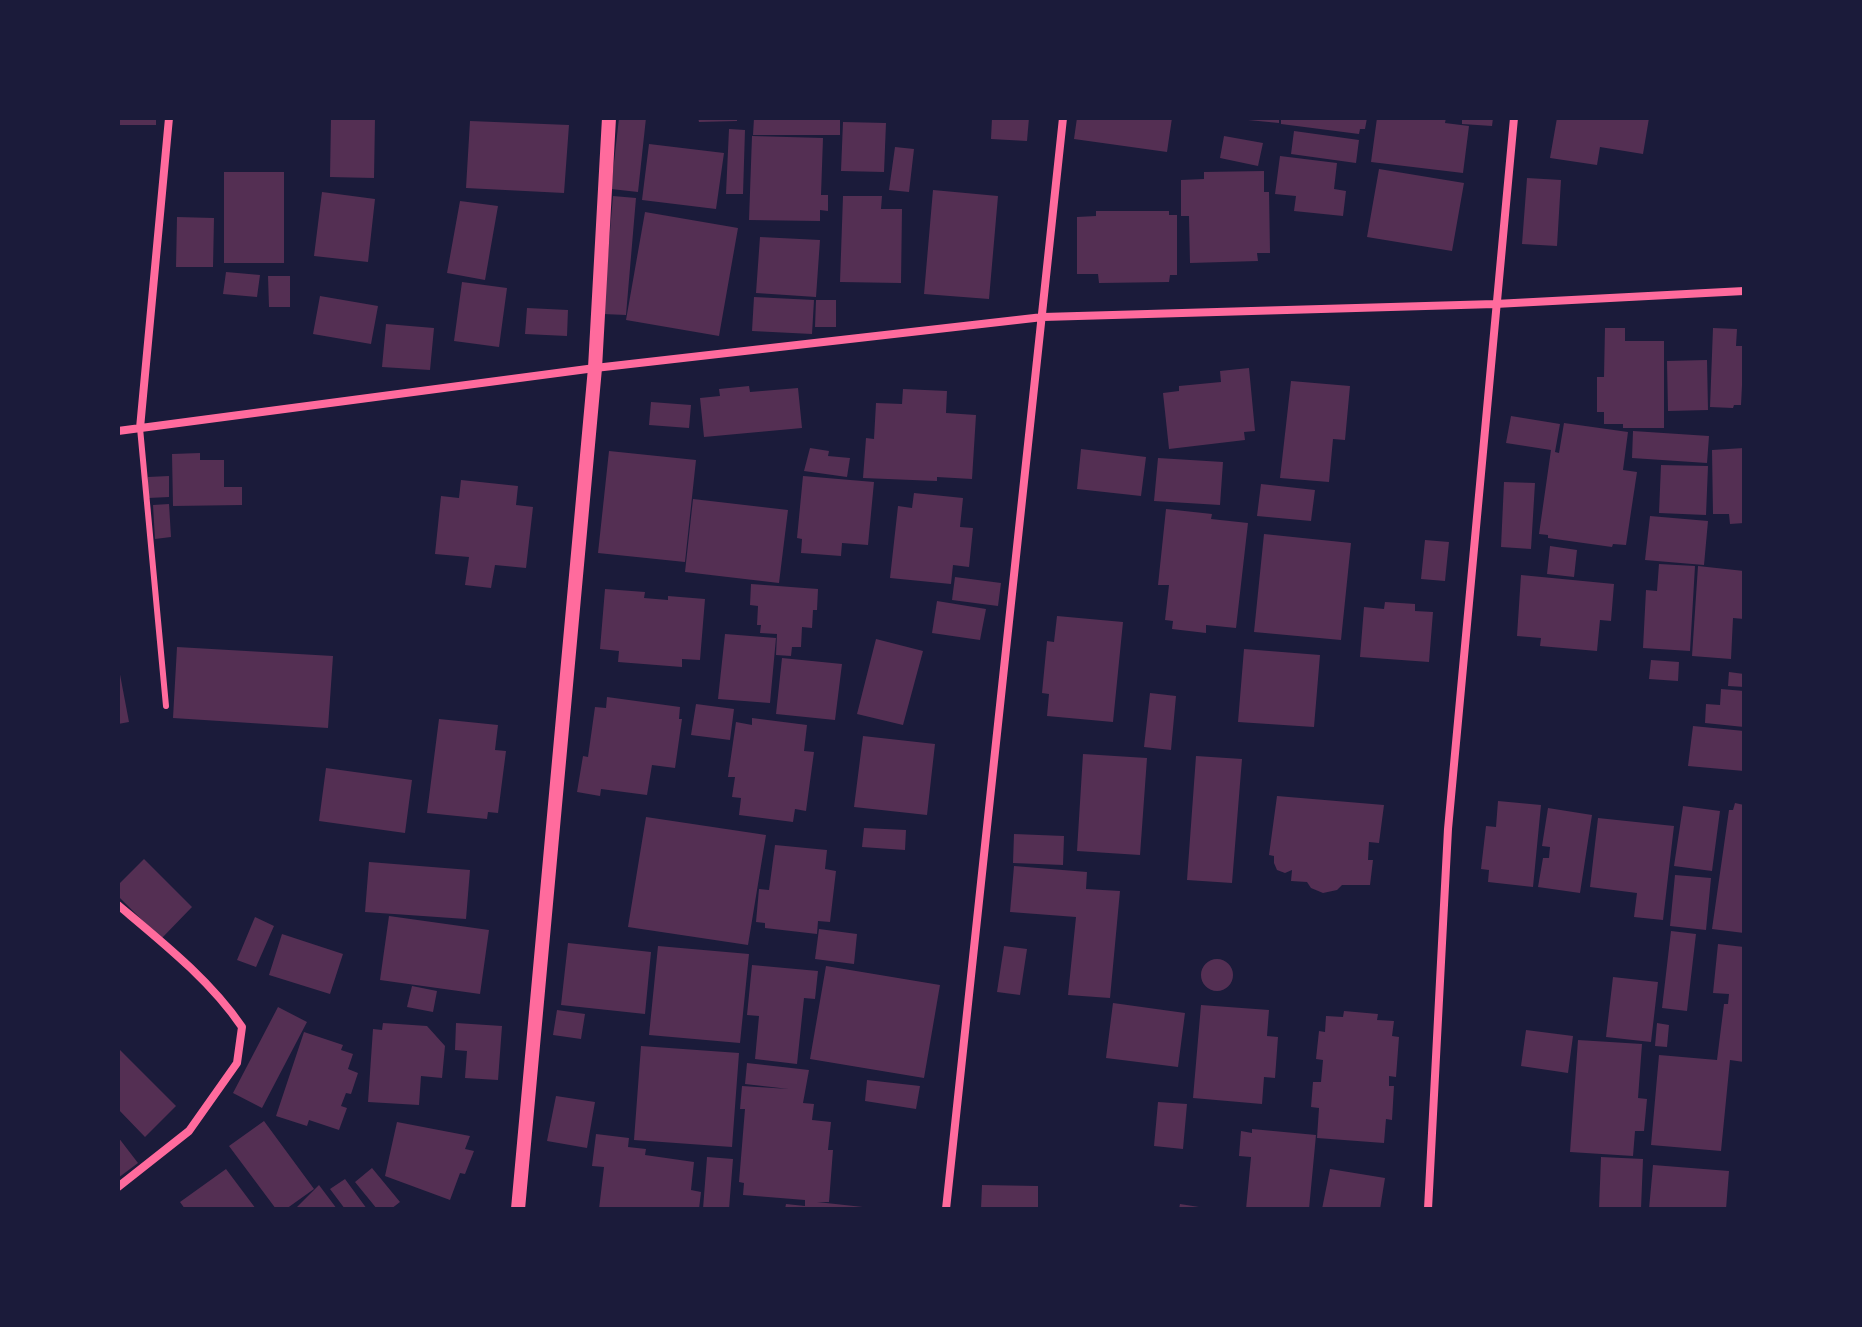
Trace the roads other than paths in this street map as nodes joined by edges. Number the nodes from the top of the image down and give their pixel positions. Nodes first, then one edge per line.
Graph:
1 (169, 118) edge
2 (609, 118) edge
3 (1063, 118) edge
4 (1514, 118) edge
5 (1744, 291) edge
6 (1495, 304) junction
7 (1043, 317) junction
8 (595, 368) junction
9 (140, 428) junction
10 (118, 431) edge
11 (166, 706) dead end
12 (118, 905) edge
13 (118, 1187) edge
14 (518, 1209) edge
15 (946, 1209) edge
16 (1428, 1209) edge

1 - 9 street
2 - 8 street
3 - 7 street
4 - 6 street
5 - 6 street
6 - 7 street
6 - 16 street
7 - 8 street
7 - 15 street
8 - 9 street
8 - 14 street
9 - 10 street
9 - 11 lane
12 - 13 street

